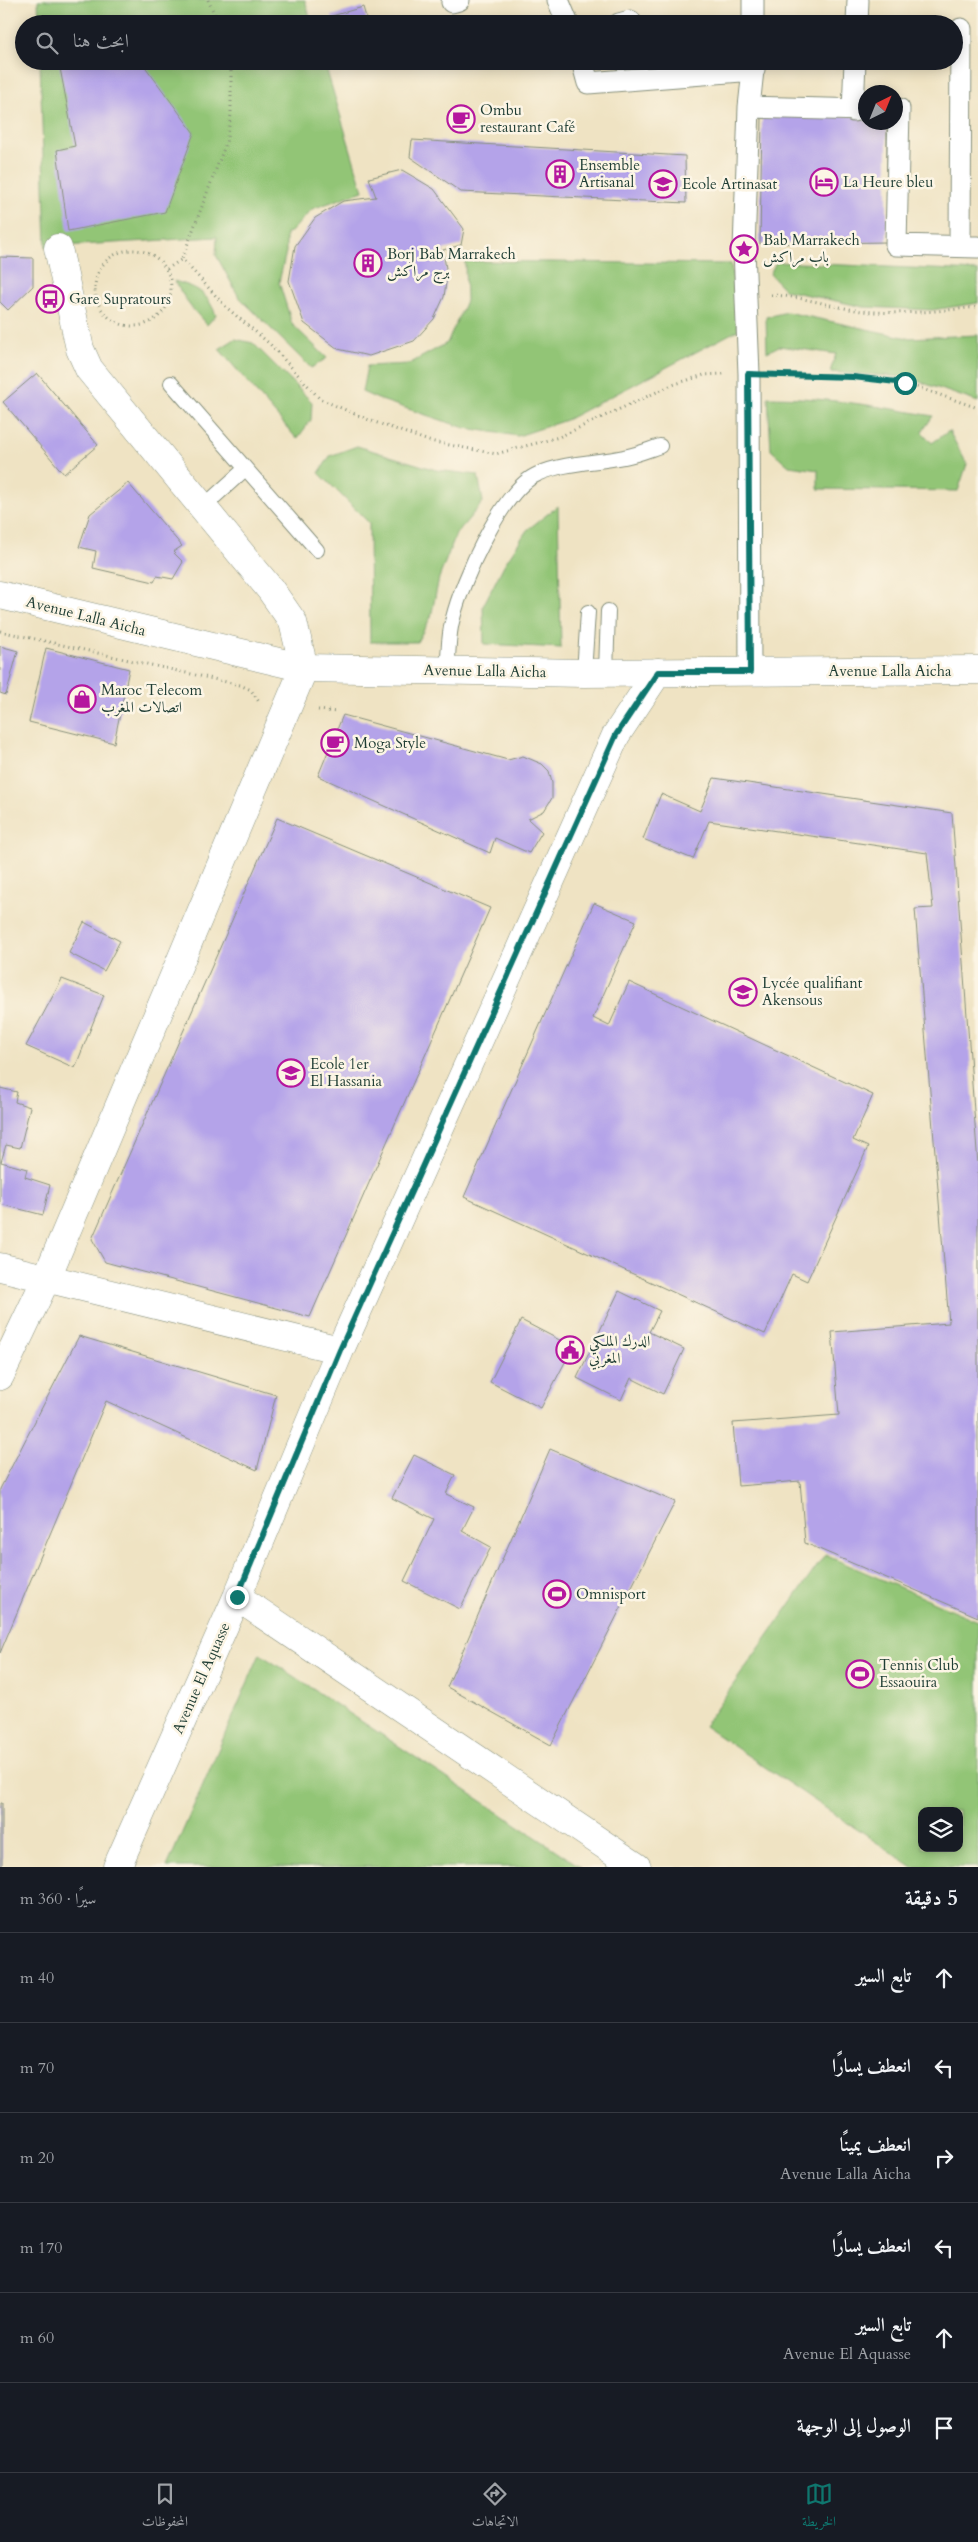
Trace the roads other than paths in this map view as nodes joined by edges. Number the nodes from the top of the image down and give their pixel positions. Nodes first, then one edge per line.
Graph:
1 (558, 0) edge
2 (753, 0) edge
3 (858, 0) edge
4 (564, 15) edge
5 (753, 15) edge
6 (857, 15) edge
7 (584, 70) edge
8 (715, 70) edge
9 (754, 70) edge
10 (856, 70) edge
11 (963, 70) edge
12 (858, 98) edge
13 (749, 107) junction
14 (858, 111) edge
15 (898, 130) edge
16 (969, 246) edge
17 (58, 248) dead end
18 (171, 383) dead end
19 (660, 446) dead end
20 (245, 469) junction
21 (202, 508) junction
22 (317, 550) dead end
23 (0, 595) edge
24 (608, 611) dead end
25 (588, 612) dead end
26 (304, 668) junction
27 (447, 670) junction
28 (978, 670) edge
29 (658, 672) junction
30 (750, 672) junction
31 (595, 673) junction
32 (0, 1267) edge
33 (47, 1277) junction
34 (340, 1350) junction
35 (0, 1376) edge
36 (237, 1597) junction
37 (117, 1867) edge
38 (637, 1867) edge

1 - 4 street
2 - 5 street
3 - 6 street
7 - 8 street
9 - 13 street
10 - 12 street
11 - 16 street
13 - 14 street
13 - 30 street
15 - 16 street
17 - 21 street
18 - 20 lane
19 - 27 lane
20 - 21 lane
20 - 22 lane
21 - 26 street
23 - 26 street, Avenue Lalla Aicha
24 - 31 lane
25 - 31 lane
26 - 27 street, Avenue Lalla Aicha
26 - 33 street
27 - 31 street, Avenue Lalla Aicha
28 - 30 street, Avenue Lalla Aicha
29 - 30 street, Avenue Lalla Aicha
29 - 31 street, Avenue Lalla Aicha
29 - 34 street, Avenue El Aquasse
32 - 33 street
33 - 34 street
33 - 35 street
34 - 36 street, Avenue El Aquasse
36 - 37 street, Avenue El Aquasse
36 - 38 street

